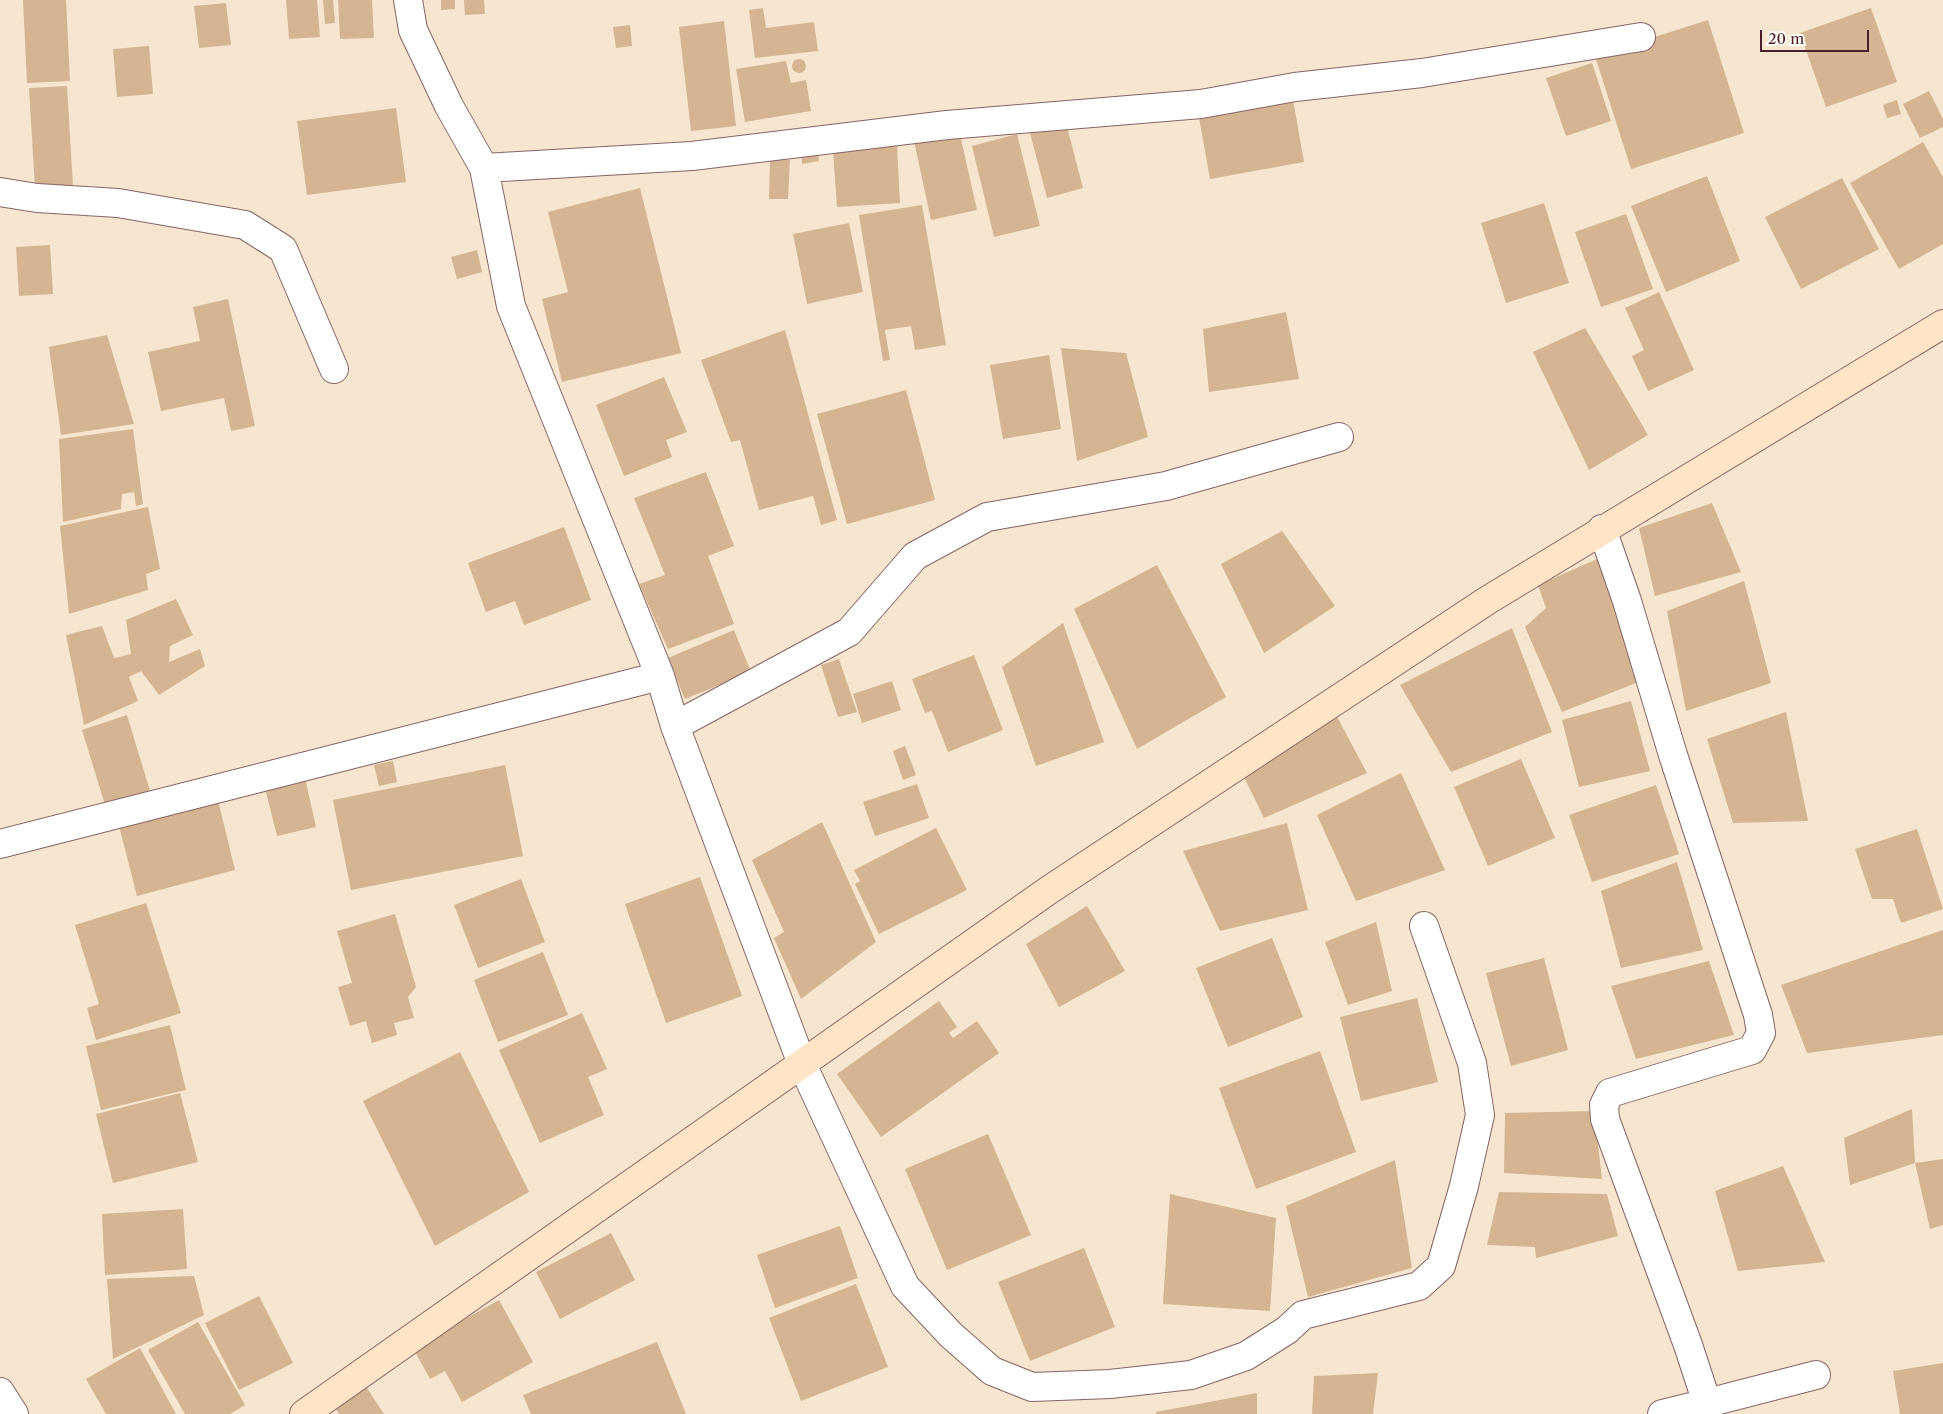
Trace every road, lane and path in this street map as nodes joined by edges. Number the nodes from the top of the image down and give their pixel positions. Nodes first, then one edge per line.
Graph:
1 (408, 0) edge
2 (1640, 37) dead end
3 (484, 168) junction
4 (0, 192) edge
5 (1943, 324) edge
6 (334, 369) dead end
7 (1339, 437) dead end
8 (1602, 529) junction
9 (660, 676) junction
10 (675, 726) junction
11 (0, 844) edge
12 (1424, 926) dead end
13 (802, 1064) junction
14 (1816, 1375) dead end
15 (0, 1392) edge
16 (1707, 1403) junction
17 (14, 1414) edge
18 (304, 1414) edge
19 (1662, 1414) edge

1 - 3 street
2 - 3 street
3 - 9 street
4 - 6 street
5 - 8 street
7 - 10 street
8 - 13 street
8 - 16 street
9 - 10 street
9 - 11 street
10 - 13 street
12 - 13 street
13 - 18 street
14 - 16 street
15 - 17 street
16 - 19 street

